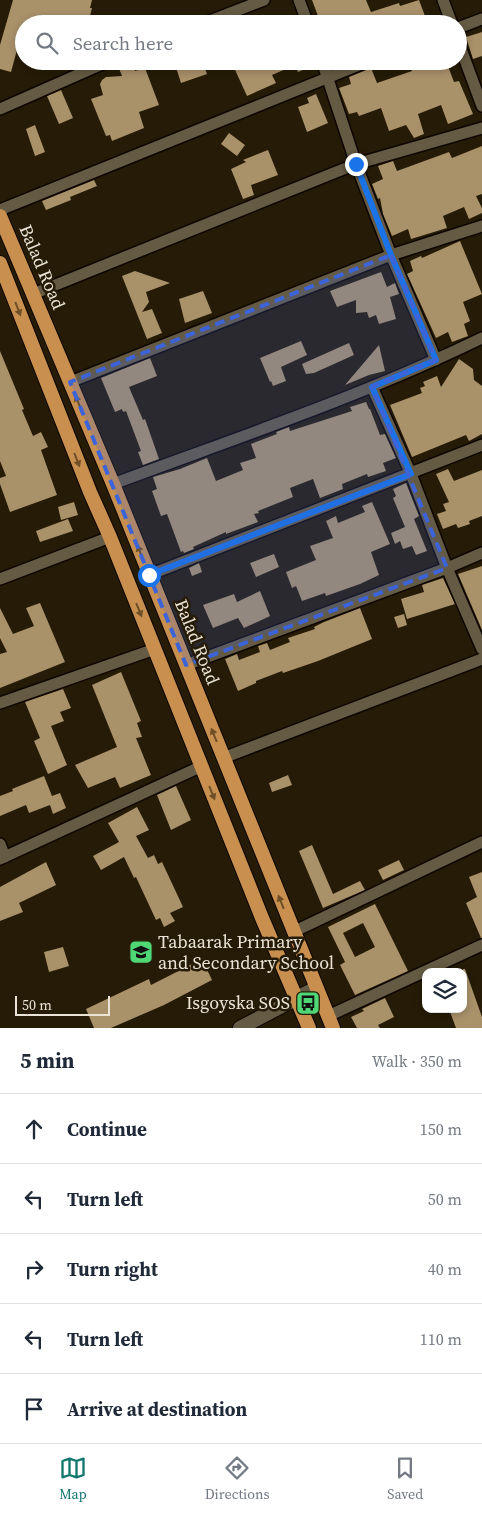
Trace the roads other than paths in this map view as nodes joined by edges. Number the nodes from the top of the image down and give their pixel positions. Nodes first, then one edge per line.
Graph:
1 (264, 0) edge
2 (299, 0) edge
3 (443, 0) edge
4 (225, 15) edge
5 (305, 15) edge
6 (449, 15) edge
7 (482, 19) edge
8 (467, 25) edge
9 (467, 65) edge
10 (89, 70) edge
11 (325, 70) edge
12 (346, 70) edge
13 (328, 77) junction
14 (482, 106) edge
15 (0, 109) edge
16 (482, 128) edge
17 (356, 164) junction
18 (0, 210) edge
19 (0, 216) edge
20 (482, 226) edge
21 (391, 255) junction
22 (0, 263) edge
23 (33, 294) junction
24 (482, 338) edge
25 (436, 360) junction
26 (70, 382) junction
27 (372, 387) junction
28 (482, 445) edge
29 (411, 474) junction
30 (112, 484) junction
31 (110, 537) junction
32 (482, 553) edge
33 (446, 568) junction
34 (149, 575) junction
35 (0, 579) edge
36 (155, 649) junction
37 (482, 649) edge
38 (482, 659) edge
39 (186, 665) junction
40 (0, 703) edge
41 (223, 758) junction
42 (202, 766) junction
43 (482, 842) edge
44 (0, 844) edge
45 (3, 858) edge
46 (293, 932) junction
47 (482, 945) edge
48 (316, 988) junction
49 (298, 999) junction
50 (330, 1022) edge
51 (240, 1028) edge
52 (309, 1028) edge

1 - 4 street
2 - 5 street
3 - 6 street
7 - 8 street
9 - 14 street
10 - 15 street
11 - 13 street
12 - 13 street
13 - 17 street
13 - 18 street
16 - 17 street
17 - 21 street
17 - 23 street
19 - 23 highway, Balad Road
20 - 21 street
21 - 25 street
21 - 26 street
22 -> 31 highway
23 - 26 highway, Balad Road
24 - 25 street
25 - 27 street
30 -> 26 highway, Balad Road
27 - 29 street
27 - 30 street
28 - 29 street
29 - 33 street
29 - 34 street
34 -> 30 highway, Balad Road
31 - 35 street
31 -> 36 highway
32 - 33 street
33 - 37 street
33 - 39 street
34 - 39 highway, Balad Road
36 - 40 street
36 - 42 highway
38 - 41 street
41 -> 39 highway, Balad Road
46 -> 41 highway, Balad Road
42 - 45 street
42 -> 49 highway
43 - 46 street
44 - 45 street
46 - 48 highway, Balad Road
47 - 50 street
48 - 49 street
48 - 50 highway, Balad Road
49 - 51 street
49 - 52 highway

